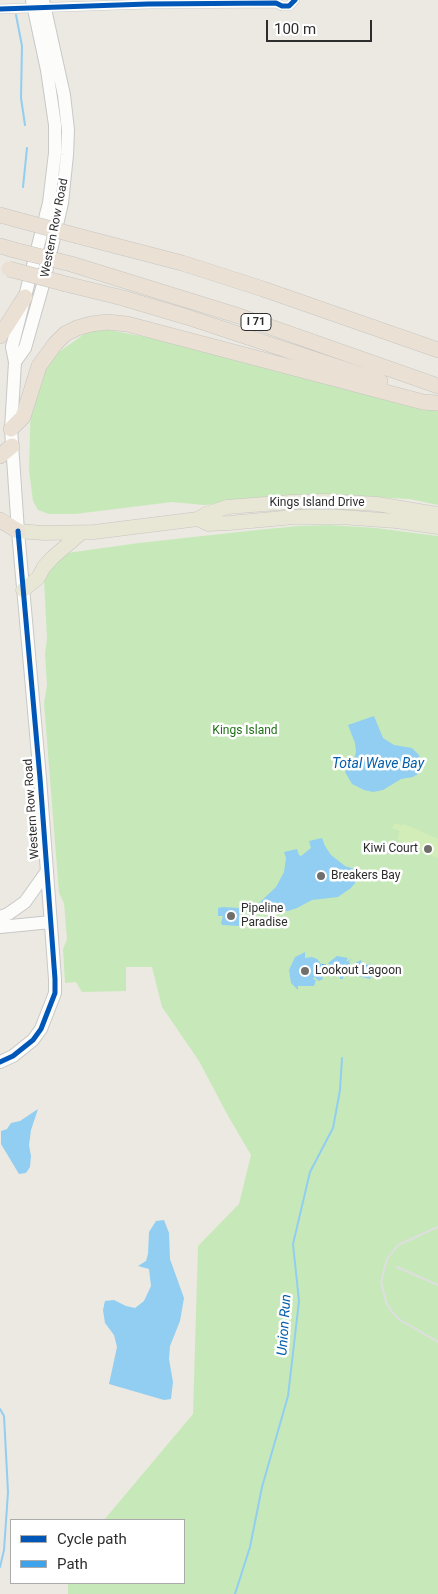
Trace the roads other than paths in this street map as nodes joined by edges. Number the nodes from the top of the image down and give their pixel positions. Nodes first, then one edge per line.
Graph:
1 (295, 0) edge
2 (38, 4) edge
3 (0, 9) edge
4 (0, 215) edge
5 (7, 248) edge
6 (4, 268) edge
7 (25, 297) junction
8 (0, 336) edge
9 (438, 350) edge
10 (15, 362) junction
11 (438, 386) edge
12 (438, 402) edge
13 (11, 429) junction
14 (12, 446) junction
15 (0, 456) edge
16 (438, 514) edge
17 (198, 519) junction
18 (0, 520) edge
19 (438, 527) edge
20 (18, 531) junction
21 (0, 533) edge
22 (81, 533) junction
23 (23, 590) junction
24 (47, 871) junction
25 (0, 917) edge
26 (51, 922) junction
27 (0, 927) edge
28 (0, 1062) edge

1 - 2 street
2 - 3 street
2 - 7 main road, Western Row Road
2 - 10 main road, Western Row Road
4 - 9 highway, bridge
5 - 11 highway, I 71, bridge
6 - 12 highway, bridge
7 - 8 highway
7 - 10 main road, Western Row Road
10 - 13 main road, Western Row Road
12 - 13 highway
13 - 14 main road, Western Row Road
14 - 15 highway
14 - 20 main road, Western Row Road
16 - 17 main road, Kings Island Drive
17 - 19 main road, Kings Island Drive
17 - 22 main road, Kings Island Drive
18 - 20 highway
20 - 21 highway
20 - 22 main road, Kings Island Drive
20 - 23 main road, Western Row Road
22 - 23 main road
23 - 24 main road, Western Row Road
24 - 25 main road
24 - 26 main road, Western Row Road
26 - 27 main road
26 - 28 main road, Western Row Road

